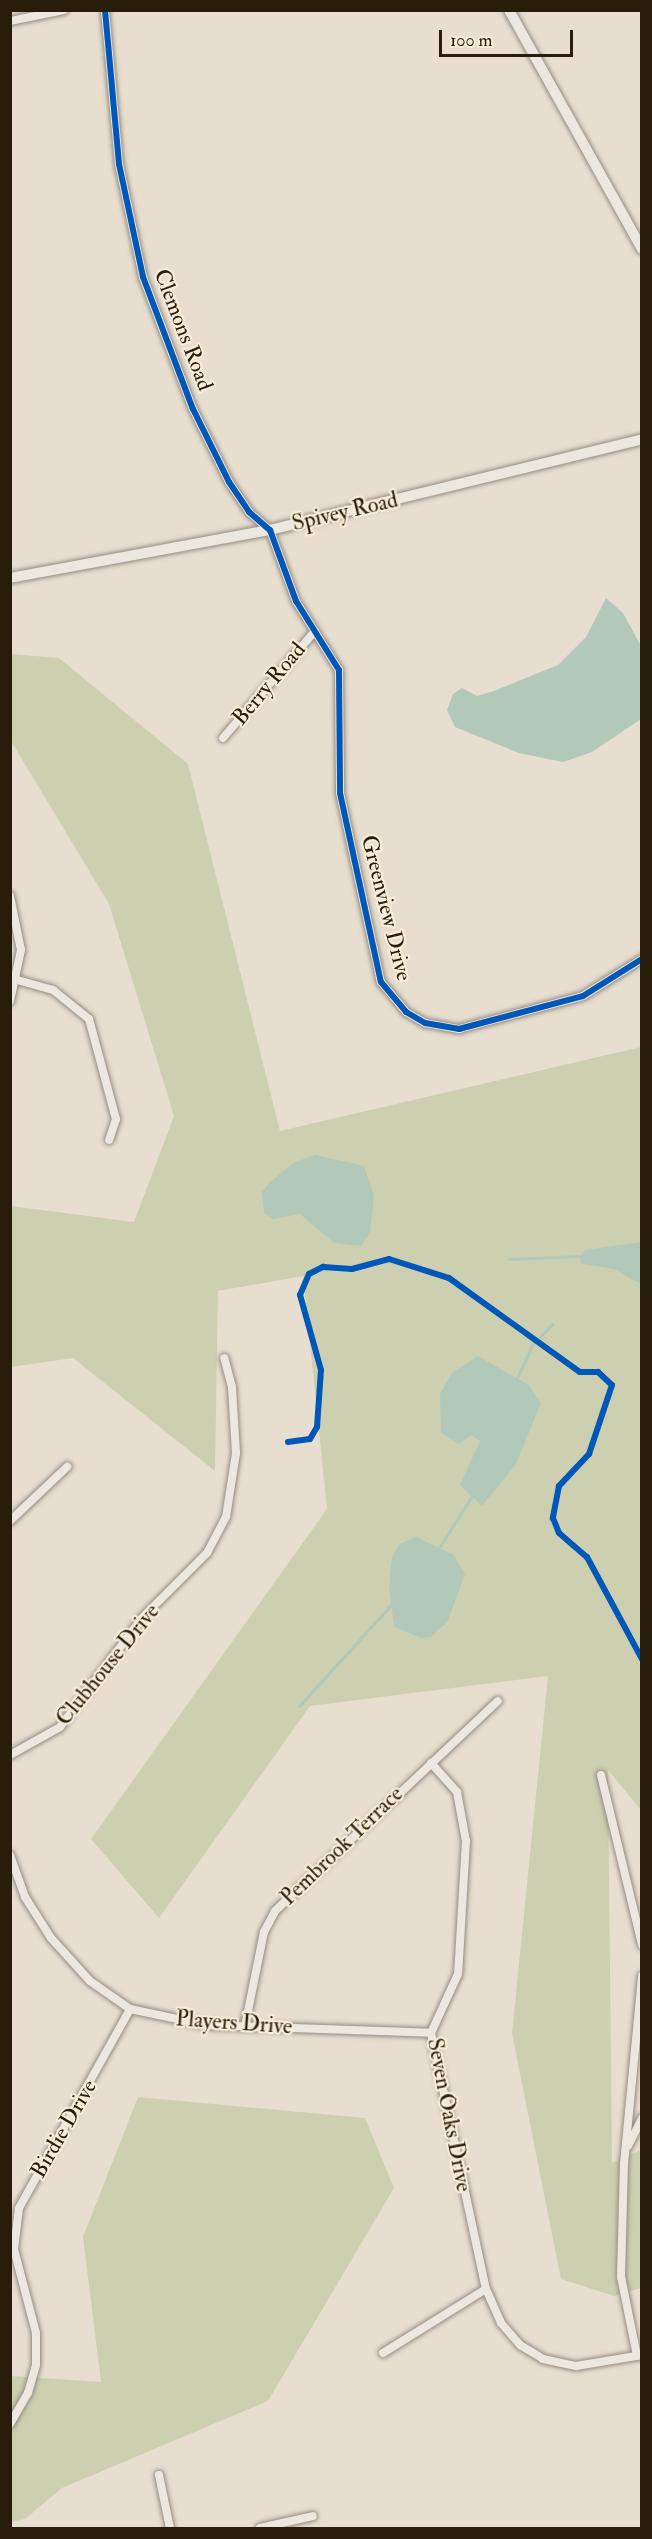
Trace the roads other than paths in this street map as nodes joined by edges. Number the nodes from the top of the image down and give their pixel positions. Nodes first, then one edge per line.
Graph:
1 (64, 10) edge
2 (105, 10) edge
3 (509, 10) edge
4 (10, 21) edge
5 (642, 249) edge
6 (642, 440) edge
7 (270, 530) junction
8 (10, 578) edge
9 (315, 632) junction
10 (223, 738) dead end
11 (10, 896) edge
12 (642, 959) edge
13 (14, 979) edge
14 (10, 1002) edge
15 (109, 1140) dead end
16 (224, 1358) dead end
17 (66, 1467) dead end
18 (10, 1521) edge
19 (498, 1701) dead end
20 (10, 1755) edge
21 (431, 1762) junction
22 (601, 1775) dead end
23 (10, 1855) edge
24 (642, 1945) edge
25 (642, 1977) edge
26 (130, 2009) junction
27 (245, 2026) junction
28 (431, 2033) junction
29 (642, 2118) edge
30 (625, 2152) junction
31 (486, 2289) junction
32 (382, 2353) dead end
33 (639, 2356) edge
34 (10, 2424) edge
35 (159, 2475) dead end
36 (313, 2516) dead end
37 (170, 2529) edge
38 (260, 2529) edge

1 - 4 street
2 - 7 street, Clemons Road
3 - 5 street
6 - 7 street, Spivey Road
7 - 8 street, Spivey Road
7 - 9 street, Clemons Road
9 - 10 street, Berry Road
9 - 12 street, Greenview Drive
11 - 13 street
13 - 14 street
13 - 15 street
16 - 20 street, Clubhouse Drive
17 - 18 street
19 - 21 street, Pembrook Terrace
21 - 27 street, Pembrook Terrace
21 - 28 street, Seven Oaks Drive
22 - 24 street
23 - 26 street, Players Drive
25 - 30 street
26 - 27 street, Players Drive
26 - 34 street, Birdie Drive
27 - 28 street, Players Drive
28 - 31 street, Seven Oaks Drive
29 - 30 street
30 - 33 street
31 - 32 street
31 - 33 street, Seven Oaks Drive
35 - 37 street
36 - 38 street

